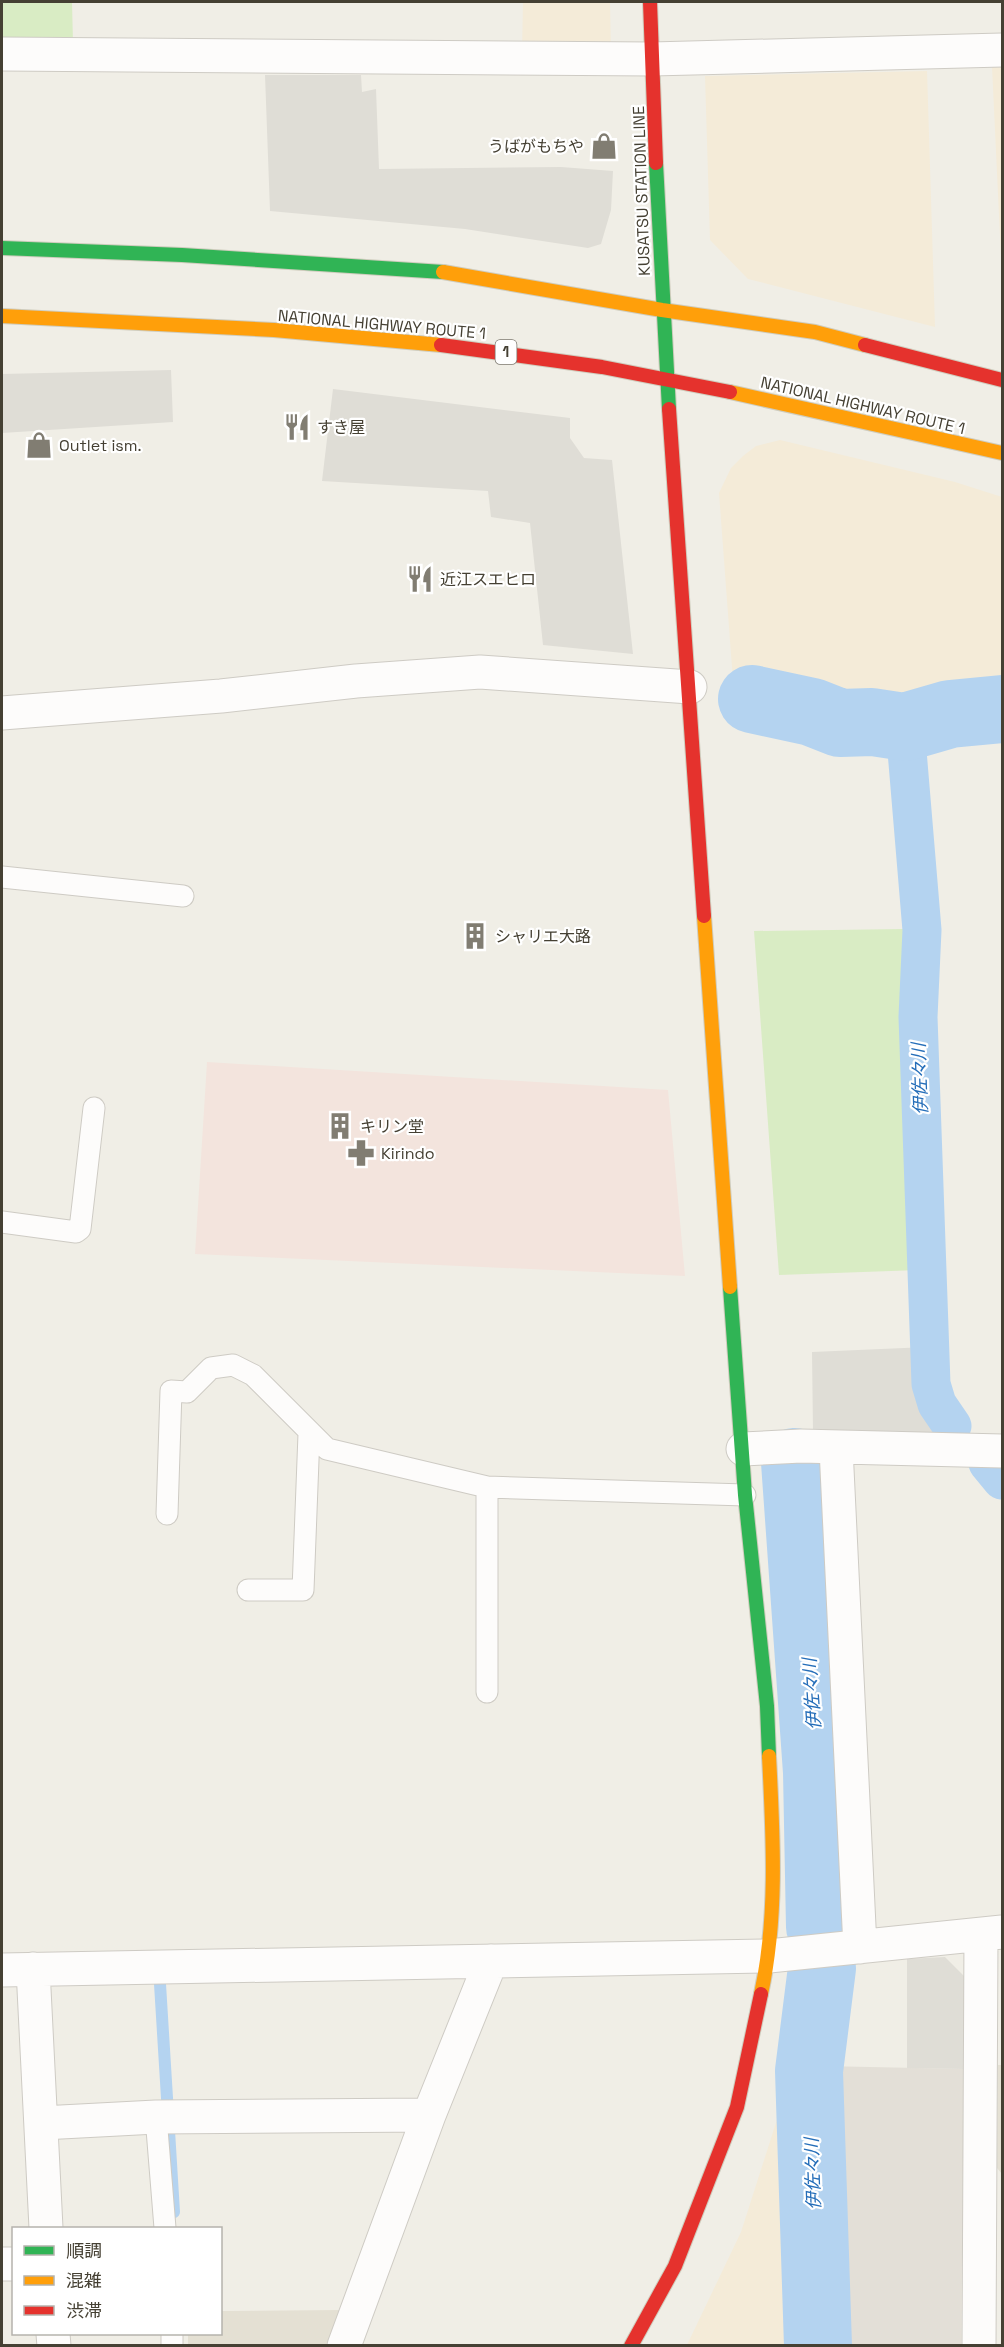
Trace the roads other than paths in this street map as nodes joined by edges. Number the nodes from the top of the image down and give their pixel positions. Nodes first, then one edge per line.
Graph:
1 (650, 2) edge
2 (1002, 50) edge
3 (2, 54) edge
4 (652, 59) junction
5 (2, 248) edge
6 (662, 310) junction
7 (2, 316) edge
8 (668, 379) junction
9 (1002, 380) edge
10 (1002, 453) edge
11 (690, 687) junction
12 (2, 713) edge
13 (2, 877) edge
14 (183, 897) dead end
15 (94, 1108) dead end
16 (2, 1222) edge
17 (309, 1434) junction
18 (836, 1448) junction
19 (743, 1449) junction
20 (1002, 1451) edge
21 (487, 1487) junction
22 (745, 1495) junction
23 (167, 1514) dead end
24 (248, 1590) dead end
25 (487, 1692) dead end
26 (992, 1934) edge
27 (860, 1947) junction
28 (769, 1956) junction
29 (491, 1961) junction
30 (17, 1970) edge
31 (429, 2115) junction
32 (156, 2117) junction
33 (42, 2123) junction
34 (991, 2205) edge
35 (46, 2227) edge
36 (165, 2227) edge
37 (344, 2346) edge
38 (632, 2346) edge
39 (979, 2346) edge

1 - 4 main road, KUSATSU STATION LINE
2 - 4 street
3 - 4 street
4 - 6 main road, KUSATSU STATION LINE
5 - 6 main road
6 - 8 main road, KUSATSU STATION LINE
6 - 9 main road
7 - 8 main road, NATIONAL HIGHWAY ROUTE 1 / 1
8 - 10 main road, NATIONAL HIGHWAY ROUTE 1 / 1
8 - 11 main road, KUSATSU STATION LINE
11 - 12 street
11 - 19 main road, KUSATSU STATION LINE
13 - 14 lane
15 - 16 lane
17 - 21 lane
17 - 23 lane
17 - 24 lane
18 - 19 street
18 - 20 street
18 - 27 street
19 - 22 main road, KUSATSU STATION LINE
21 - 22 lane
21 - 25 lane
22 - 28 main road, KUSATSU STATION LINE
26 - 27 street
26 - 34 street
27 - 28 street
28 - 29 street
28 - 38 main road, KUSATSU STATION LINE
29 - 30 street
29 - 31 street
30 - 33 street
31 - 32 street
31 - 37 street
32 - 33 street
32 - 36 lane
33 - 35 street
34 - 39 street

